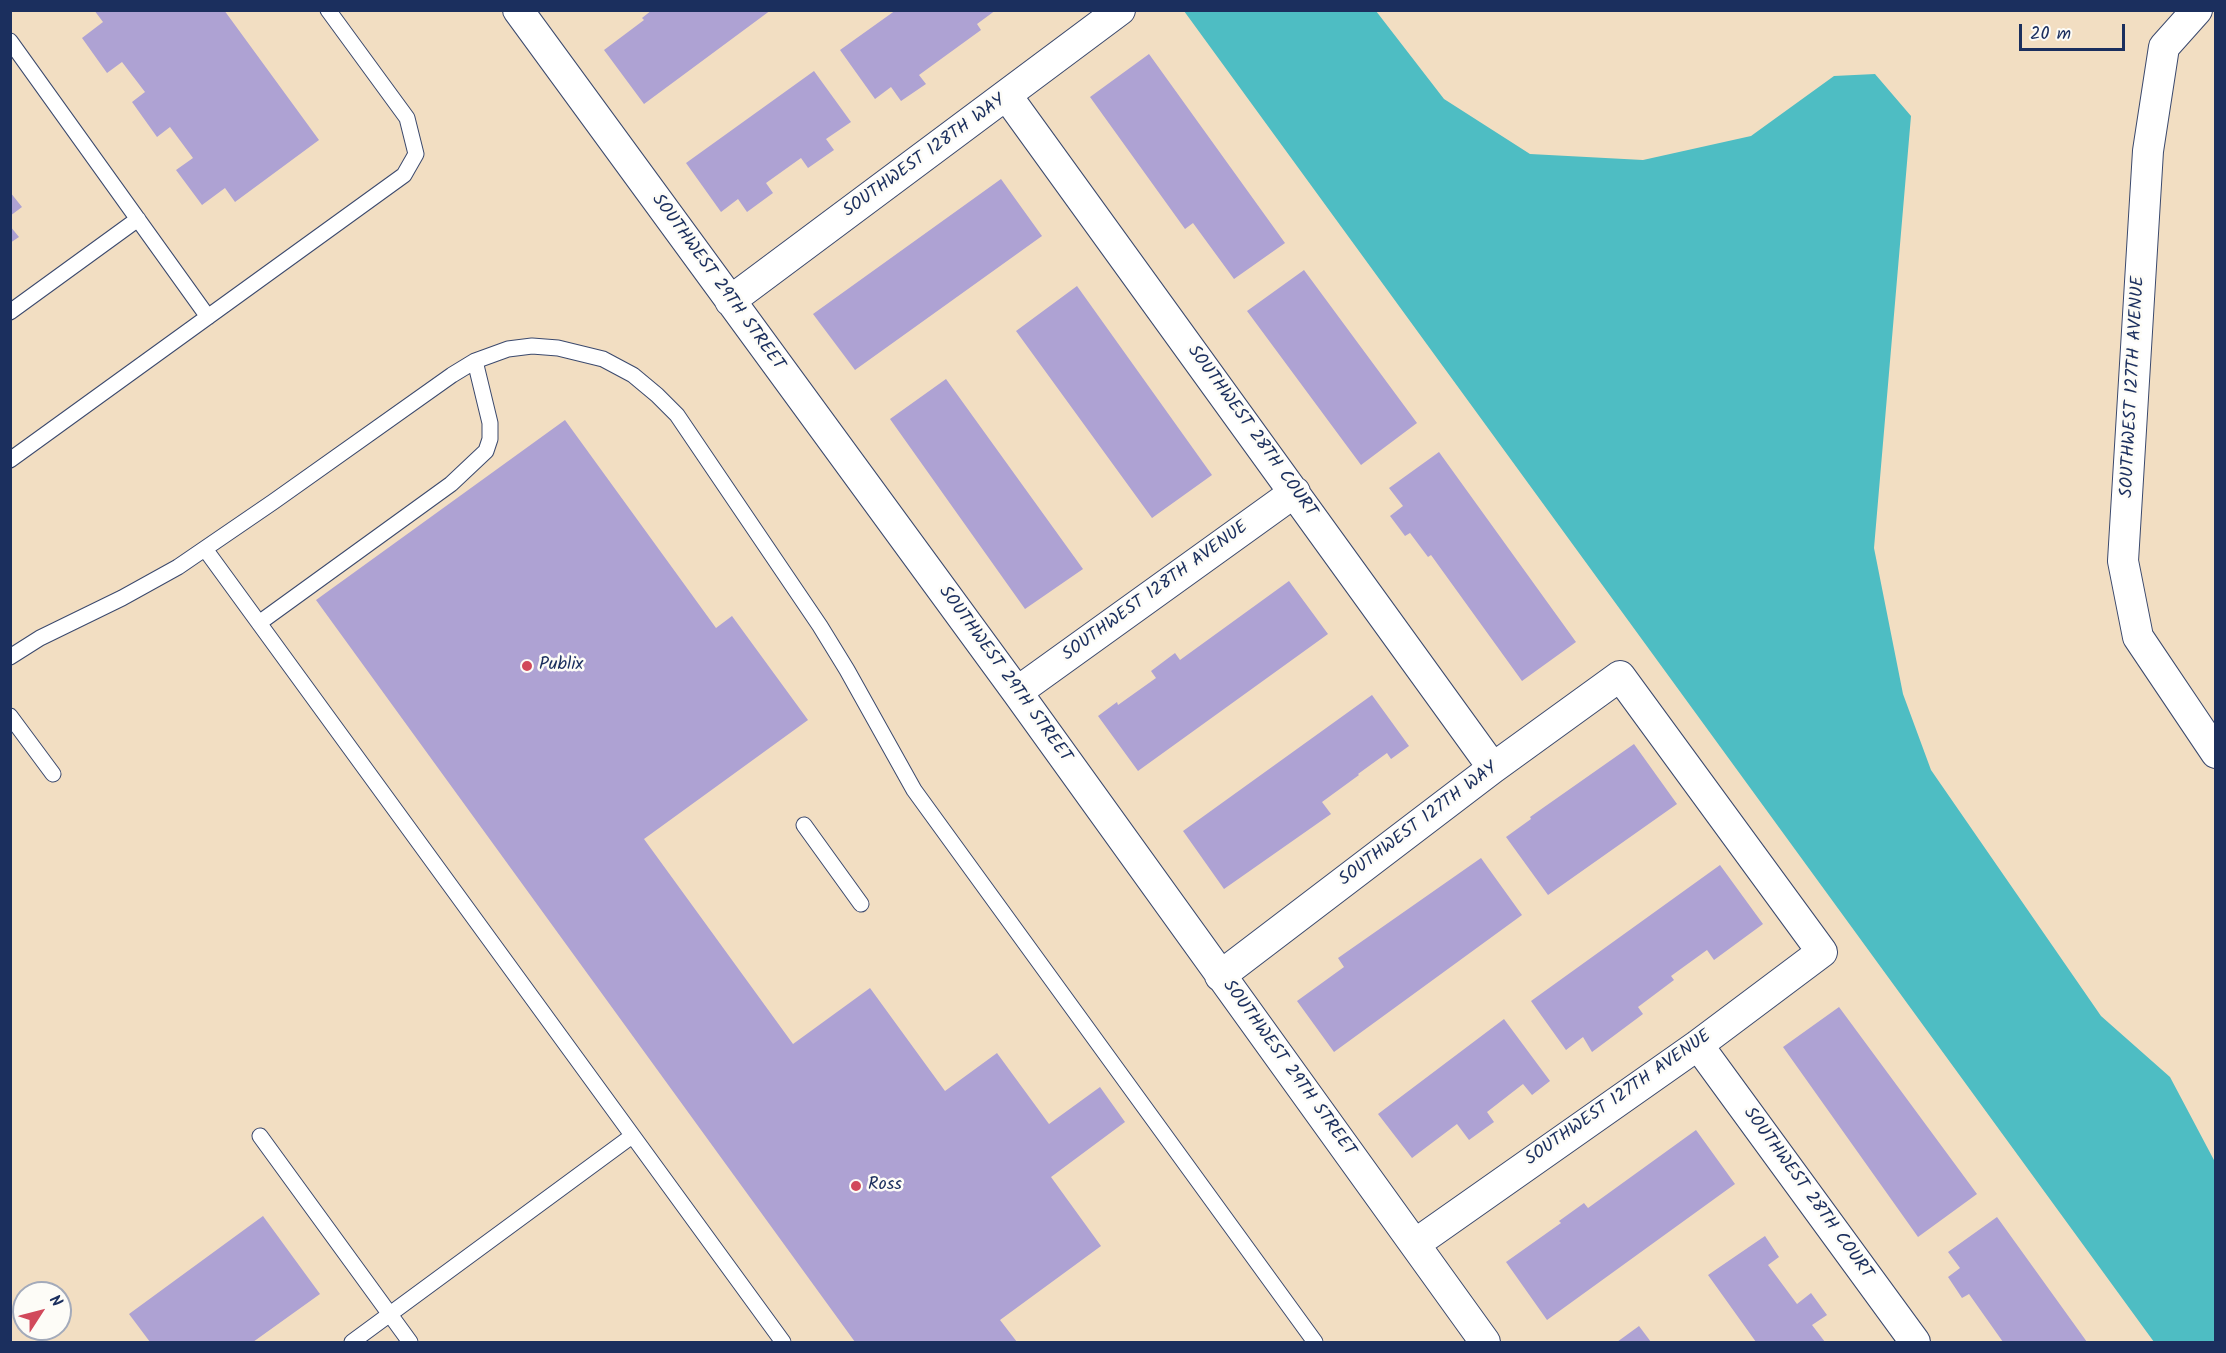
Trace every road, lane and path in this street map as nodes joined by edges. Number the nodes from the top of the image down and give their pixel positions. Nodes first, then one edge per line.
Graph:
1 (328, 10) edge
2 (1120, 10) edge
3 (2197, 10) edge
4 (530, 14) edge
5 (10, 42) edge
6 (1007, 96) junction
7 (138, 219) junction
8 (730, 301) junction
9 (10, 312) edge
10 (208, 317) junction
11 (475, 361) junction
12 (10, 460) edge
13 (1295, 492) junction
14 (205, 549) junction
15 (259, 623) junction
16 (10, 657) edge
17 (1017, 692) junction
18 (10, 716) edge
19 (2216, 753) edge
20 (1493, 768) junction
21 (53, 774) dead end
22 (804, 825) dead end
23 (861, 904) dead end
24 (1822, 952) joint
25 (1220, 975) junction
26 (1698, 1045) junction
27 (260, 1136) dead end
28 (632, 1136) junction
29 (1414, 1244) junction
30 (389, 1315) junction
31 (352, 1342) edge
32 (410, 1342) edge
33 (783, 1342) edge
34 (1315, 1342) edge
35 (1485, 1342) edge
36 (1915, 1342) edge

1 - 10 lane
2 - 6 street, SOUTHWEST 128TH WAY
3 - 19 street, SOUTHWEST 127TH AVENUE
4 - 8 street, SOUTHWEST 29TH STREET
5 - 7 lane
6 - 8 street, SOUTHWEST 128TH WAY
6 - 13 street, SOUTHWEST 28TH COURT
7 - 9 lane
7 - 10 lane
8 - 17 street, SOUTHWEST 29TH STREET
10 - 12 lane
11 - 14 lane
11 - 15 lane
11 - 34 lane
13 - 17 street, SOUTHWEST 128TH AVENUE
13 - 20 street, SOUTHWEST 28TH COURT
14 - 15 lane
14 - 16 lane
15 - 28 lane
17 - 25 street, SOUTHWEST 29TH STREET
18 - 21 lane
20 - 24 street, SOUTHWEST 127TH WAY
20 - 25 street, SOUTHWEST 127TH WAY
22 - 23 lane
24 - 26 street, SOUTHWEST 127TH AVENUE
25 - 29 street, SOUTHWEST 29TH STREET
26 - 29 street, SOUTHWEST 127TH AVENUE
26 - 36 street, SOUTHWEST 28TH COURT
27 - 30 lane
28 - 30 lane
28 - 33 lane
29 - 35 street, SOUTHWEST 29TH STREET
30 - 31 lane
30 - 32 lane

